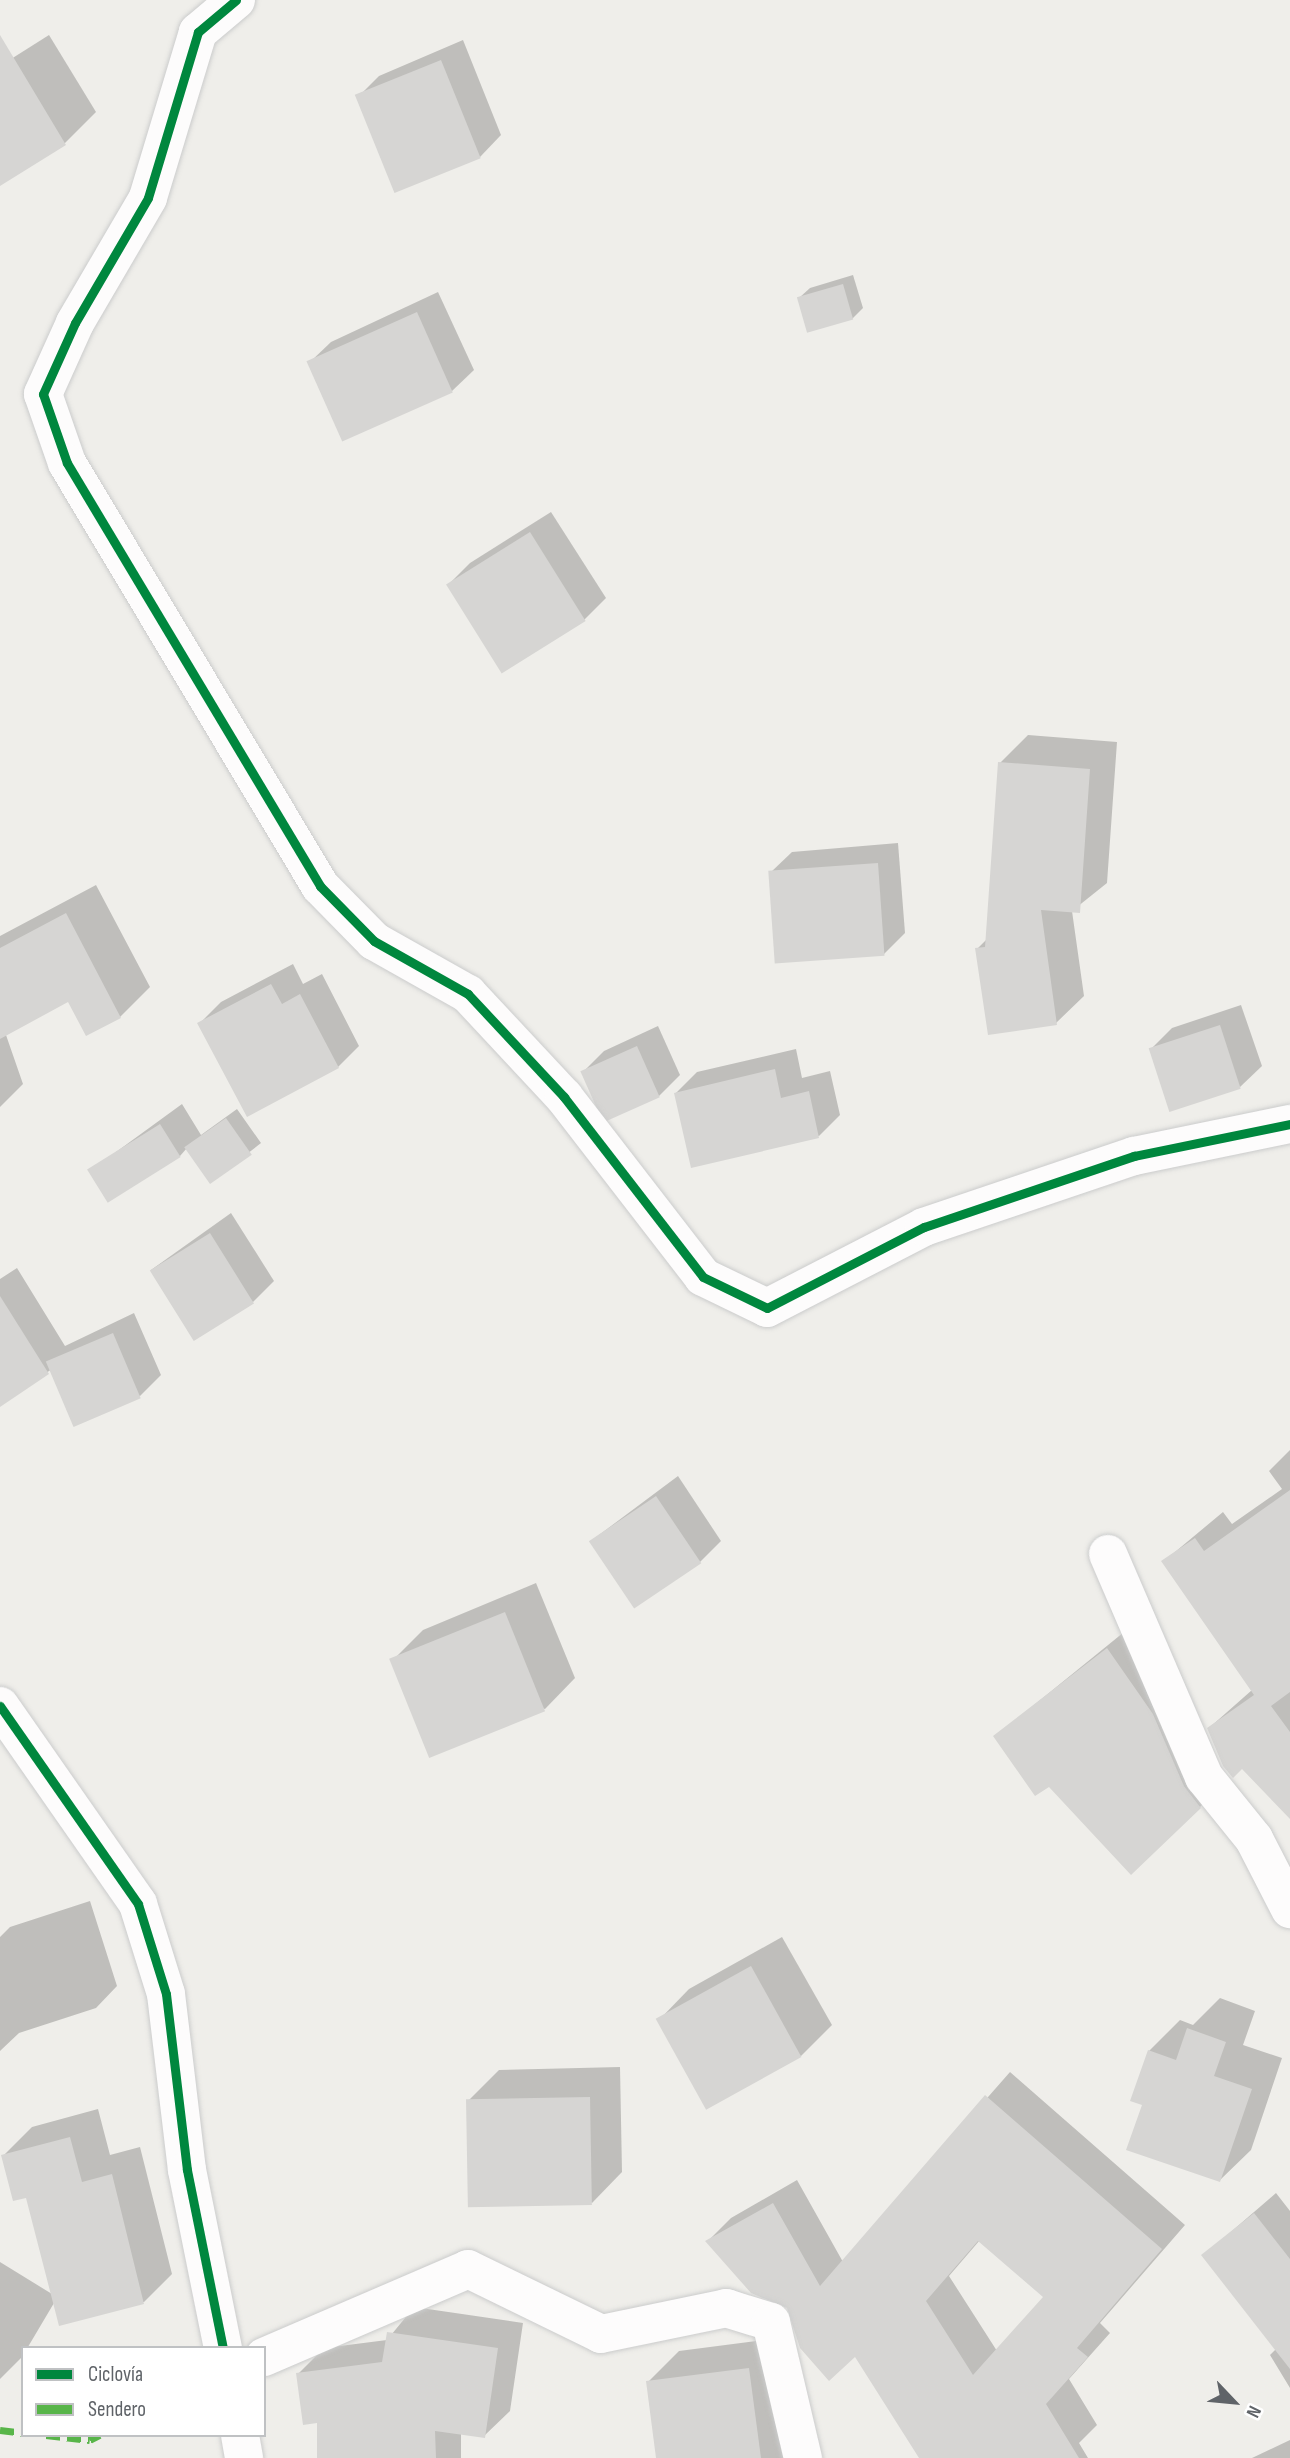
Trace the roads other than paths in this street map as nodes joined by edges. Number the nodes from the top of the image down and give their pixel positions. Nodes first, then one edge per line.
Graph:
1 (236, 0) edge
2 (1290, 1124) edge
3 (1108, 1554) dead end
4 (0, 1706) edge
5 (1290, 1909) edge
6 (222, 2346) edge
7 (266, 2356) edge
8 (240, 2437) edge
9 (244, 2458) edge
10 (803, 2458) edge

1 - 2 street
3 - 5 street
4 - 6 street
7 - 10 street
8 - 9 street

